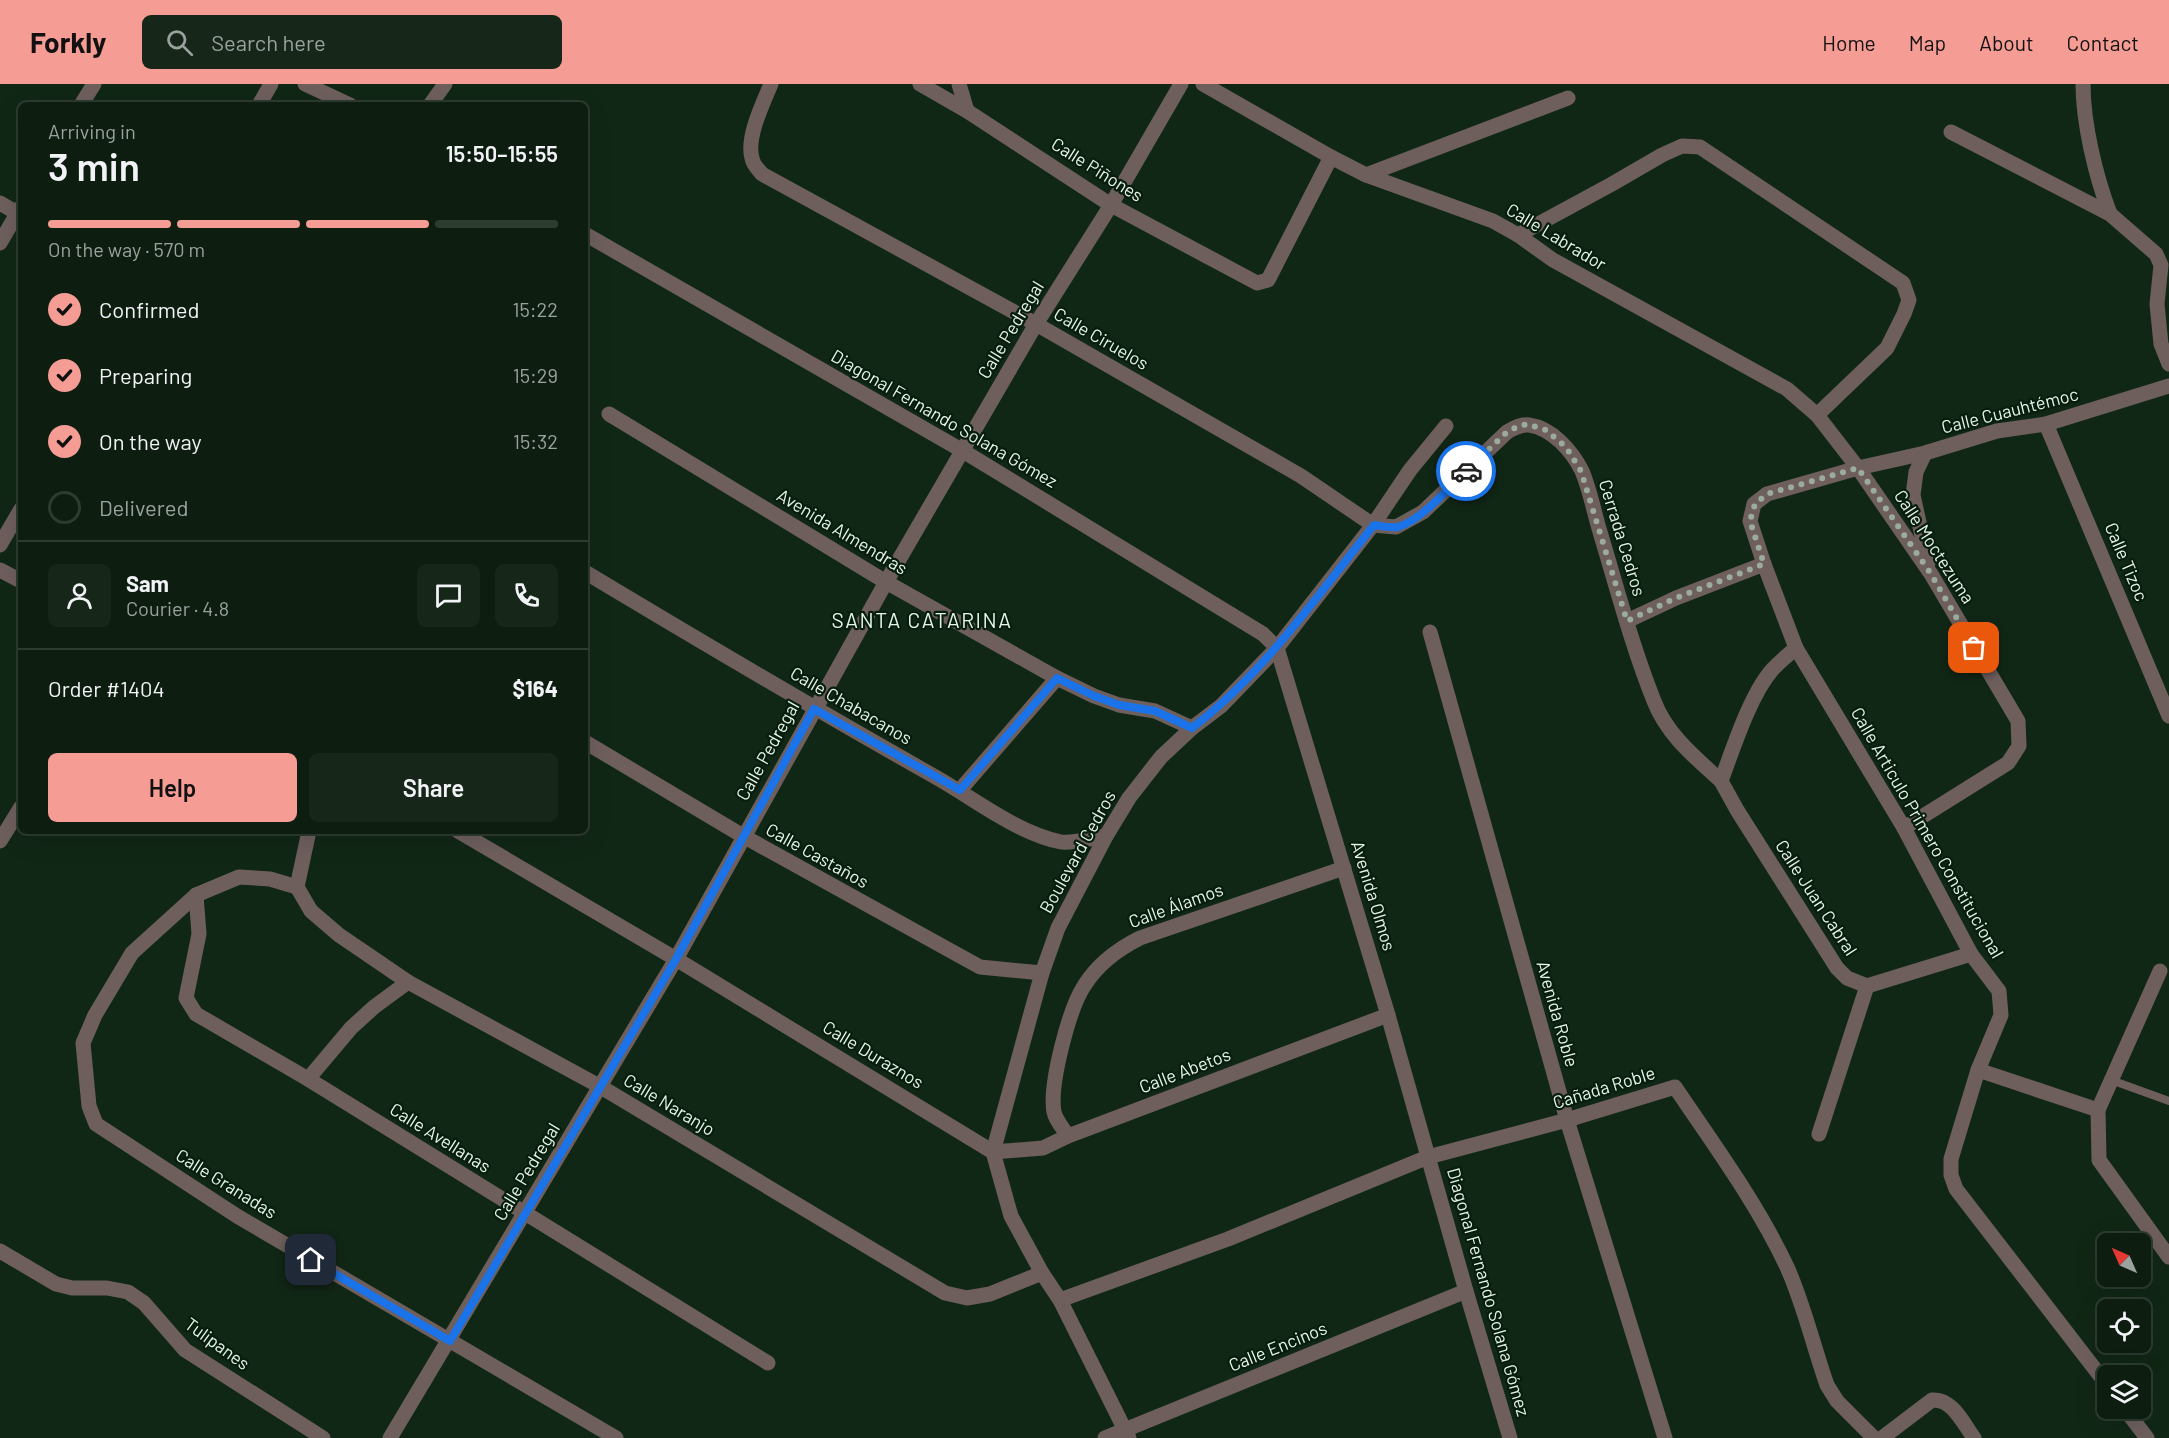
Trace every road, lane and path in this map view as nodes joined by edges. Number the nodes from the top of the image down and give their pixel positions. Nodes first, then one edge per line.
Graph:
1 (94, 84) edge
2 (271, 84) edge
3 (305, 84) edge
4 (445, 84) edge
5 (771, 84) edge
6 (920, 84) edge
7 (959, 84) edge
8 (1181, 84) edge
9 (1203, 84) edge
10 (2084, 84) edge
11 (1568, 98) dead end
12 (83, 102) edge
13 (261, 102) edge
14 (344, 102) edge
15 (432, 102) edge
16 (967, 111) junction
17 (1952, 132) dead end
18 (1331, 157) junction
19 (1366, 175) junction
20 (0, 203) edge
21 (1111, 205) junction
22 (18, 210) edge
23 (18, 212) edge
24 (2110, 214) junction
25 (1518, 235) junction
26 (588, 236) edge
27 (0, 243) edge
28 (1036, 324) junction
29 (2169, 364) edge
30 (2169, 387) edge
31 (609, 414) dead end
32 (1817, 415) junction
33 (2046, 424) junction
34 (1446, 426) dead end
35 (963, 451) junction
36 (1925, 453) junction
37 (1858, 468) junction
38 (1755, 504) joint
39 (18, 514) edge
40 (1374, 525) junction
41 (0, 545) edge
42 (1764, 564) junction
43 (0, 570) edge
44 (588, 574) edge
45 (1931, 574) junction
46 (18, 579) edge
47 (886, 582) junction
48 (1627, 621) junction
49 (1430, 632) dead end
50 (1277, 648) junction
51 (1796, 648) junction
52 (1057, 678) junction
53 (814, 709) junction
54 (2169, 716) edge
55 (1192, 728) junction
56 (588, 744) edge
57 (1721, 781) junction
58 (960, 790) junction
59 (1737, 810) joint
60 (18, 812) edge
61 (1904, 828) junction
62 (308, 834) edge
63 (463, 834) edge
64 (743, 836) junction
65 (1107, 836) junction
66 (0, 841) edge
67 (1344, 868) junction
68 (297, 887) junction
69 (196, 895) junction
70 (1971, 954) junction
71 (676, 959) junction
72 (2160, 970) dead end
73 (1042, 973) junction
74 (408, 982) junction
75 (1867, 986) junction
76 (1388, 1015) junction
77 (1978, 1070) junction
78 (308, 1079) junction
79 (2111, 1080) junction
80 (601, 1087) junction
81 (2169, 1101) edge
82 (2098, 1110) junction
83 (1567, 1120) junction
84 (1819, 1134) dead end
85 (1068, 1136) junction
86 (993, 1152) junction
87 (1428, 1156) junction
88 (524, 1214) junction
89 (0, 1251) edge
90 (2169, 1257) edge
91 (1042, 1273) junction
92 (1466, 1291) junction
93 (1060, 1300) junction
94 (450, 1341) junction
95 (768, 1363) dead end
96 (2097, 1372) edge
97 (2132, 1419) edge
98 (1127, 1434) edge
99 (1506, 1437) edge
100 (323, 1438) edge
101 (390, 1438) edge
102 (616, 1438) edge
103 (1105, 1438) edge
104 (1665, 1438) edge
105 (1874, 1438) edge
106 (1882, 1438) edge
107 (1974, 1438) edge
108 (2147, 1438) edge

1 - 12 street
2 - 13 street
3 - 14 street
4 - 15 street
5 - 28 street, Calle Ciruelos
6 - 16 street, Calle Piñones
7 - 16 street
8 - 21 street, Calle Pedregal
9 - 18 street, Calle Labrador
10 - 24 street
11 - 19 street
16 - 21 street, Calle Piñones
17 - 24 street
18 - 19 street, Calle Labrador
18 - 21 street, Calle Piñones
19 - 25 street, Calle Labrador
20 - 22 street
21 - 28 street, Calle Pedregal
23 - 27 street
24 - 29 street
25 - 32 street, Calle Labrador
25 - 32 street
26 - 35 street, Diagonal Fernando Solana Gómez
28 - 35 street, Calle Pedregal
28 - 40 street, Calle Ciruelos
30 - 33 street, Calle Cuauhtémoc
31 - 47 street, Avenida Almendras
32 - 37 street, Calle Labrador
33 - 36 street, Calle Cuauhtémoc
33 - 54 street, Calle Tizoc
34 - 40 street, Boulevard Cedros
35 - 47 street, Calle Pedregal
35 - 50 street, Diagonal Fernando Solana Gómez
36 - 37 street, Calle Cuauhtémoc
36 - 45 street
37 - 38 street, Calle Cuauhtémoc
37 - 45 street, Calle Moctezuma
38 - 42 street, Calle Articulo Primero Constitucional
39 - 41 street
40 - 48 street, Cerrada Cedros
40 - 50 street, Boulevard Cedros
42 - 48 street
42 - 51 street, Calle Articulo Primero Constitucional
43 - 46 street
44 - 53 street, Calle Chabacanos
45 - 61 street, Calle Moctezuma
47 - 52 street, Avenida Almendras
47 - 53 street, Calle Pedregal
48 - 57 street, Cerrada Cedros
49 - 83 street, Avenida Roble
50 - 55 street, Boulevard Cedros
50 - 67 street, Avenida Olmos
51 - 57 street
51 - 61 street, Calle Articulo Primero Constitucional
52 - 55 street, Avenida Almendras
52 - 58 street
53 - 58 street, Calle Chabacanos
53 - 64 street, Calle Pedregal
55 - 65 street, Boulevard Cedros
56 - 64 street, Calle Castaños
57 - 59 street, Cerrada Cedros
58 - 65 street, Calle Chabacanos
59 - 75 street, Calle Juan Cabral
60 - 66 street
61 - 70 street, Calle Articulo Primero Constitucional
62 - 68 street
63 - 71 street, Calle Duraznos
64 - 71 street, Calle Pedregal
64 - 73 street, Calle Castaños
65 - 73 street, Boulevard Cedros
67 - 76 street, Avenida Olmos
67 - 85 street, Calle Álamos
68 - 69 street
68 - 74 street, Calle Naranjo
69 - 78 street, Calle Avellanas
69 - 94 street, Calle Granadas
70 - 75 street
70 - 77 street, Calle Articulo Primero Constitucional
71 - 80 street, Calle Pedregal
71 - 86 street, Calle Duraznos
72 - 79 street
73 - 86 street, Boulevard Cedros
74 - 78 street
74 - 80 street, Calle Naranjo
75 - 84 street
76 - 85 street, Calle Abetos
76 - 87 street, Avenida Olmos
77 - 82 street
77 - 96 street, Calle Articulo Primero Constitucional
78 - 88 street, Calle Avellanas
79 - 81 lane
79 - 82 street
80 - 88 street, Calle Pedregal
80 - 91 street, Calle Naranjo
82 - 90 street
83 - 87 street, Cañada Roble
83 - 104 street, Avenida Roble
83 - 105 street, Cañada Roble
85 - 86 street, Calle Abetos
86 - 91 street
87 - 92 street, Diagonal Fernando Solana Gómez
87 - 93 street, Cañada Roble
88 - 94 street, Calle Pedregal
88 - 95 street, Calle Avellanas
89 - 100 street, Tulipanes
91 - 93 street
92 - 98 street, Calle Encinos
92 - 99 street, Diagonal Fernando Solana Gómez
93 - 98 street
94 - 101 street, Calle Pedregal
94 - 102 street, Calle Granadas
97 - 108 street
98 - 103 street, Calle Encinos
106 - 107 street

